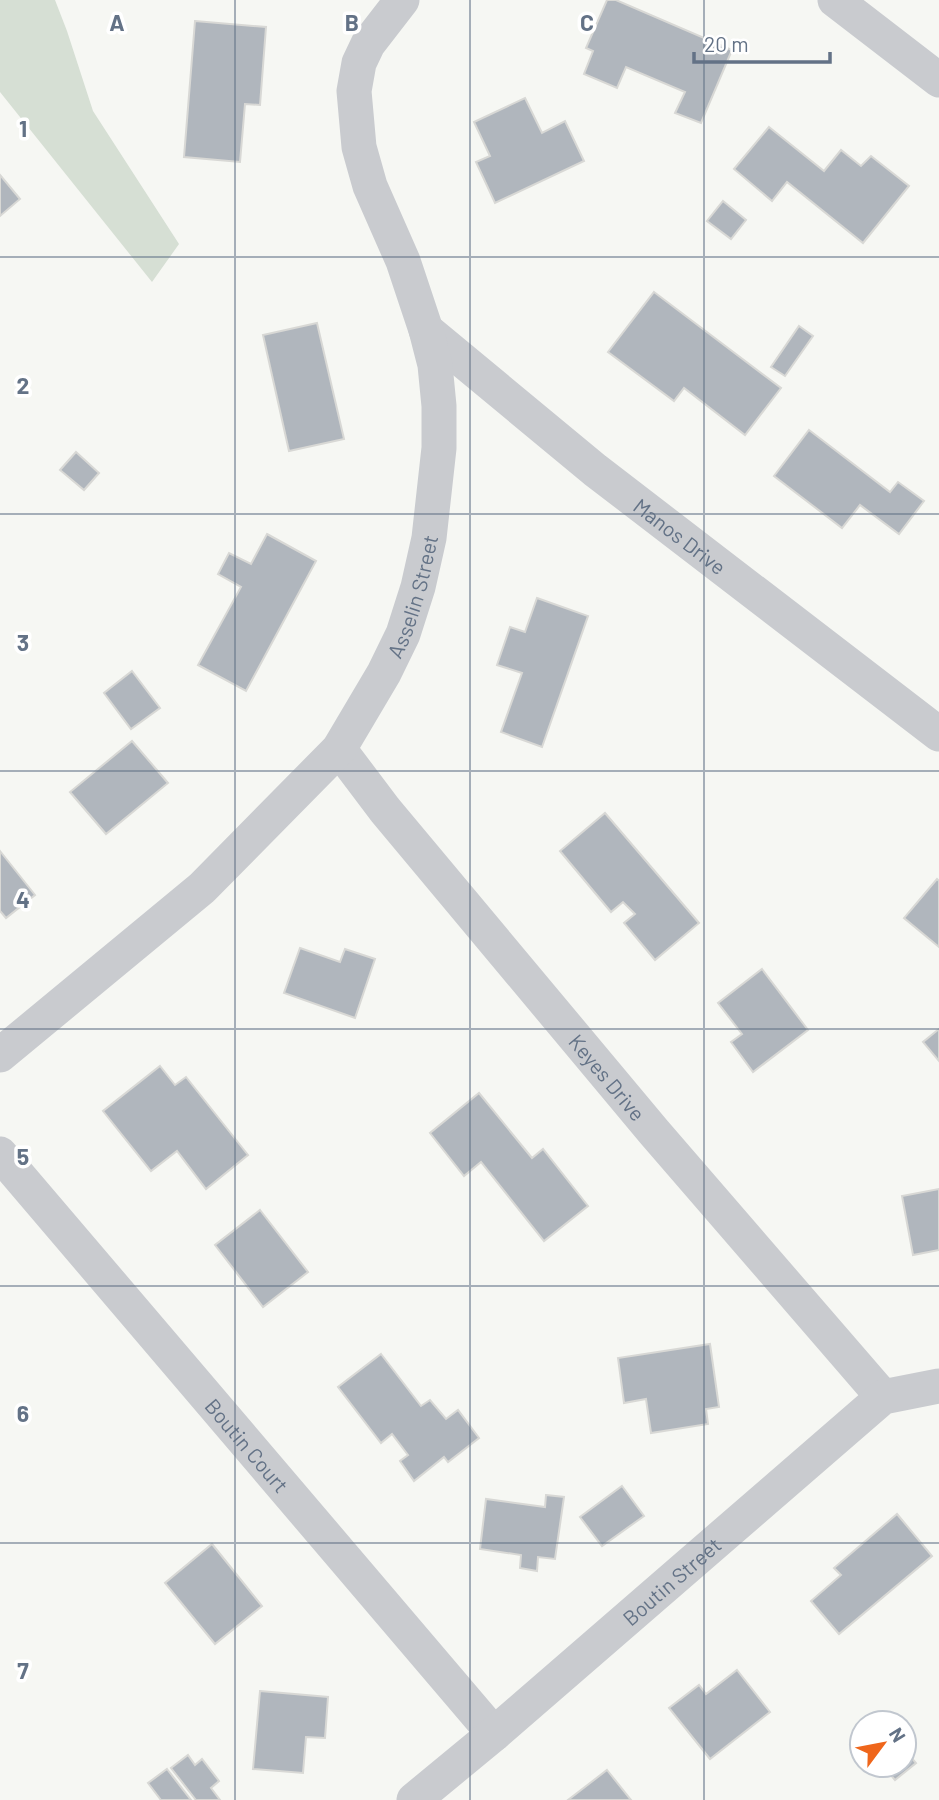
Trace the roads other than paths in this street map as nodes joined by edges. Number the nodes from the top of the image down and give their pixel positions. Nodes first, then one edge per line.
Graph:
1 (402, 0) edge
2 (835, 0) edge
3 (939, 80) edge
4 (426, 330) junction
5 (939, 734) edge
6 (339, 749) junction
7 (0, 1055) edge
8 (0, 1154) edge
9 (939, 1386) edge
10 (883, 1397) junction
11 (494, 1734) junction
12 (414, 1800) edge

1 - 4 street, Asselin Street
2 - 3 street
4 - 5 street, Manos Drive
4 - 6 street, Asselin Street
6 - 7 street, Asselin Street
6 - 10 street, Keyes Drive
8 - 11 street, Boutin Court
9 - 10 street, Boutin Street
10 - 11 street, Boutin Street
11 - 12 street, Boutin Street

